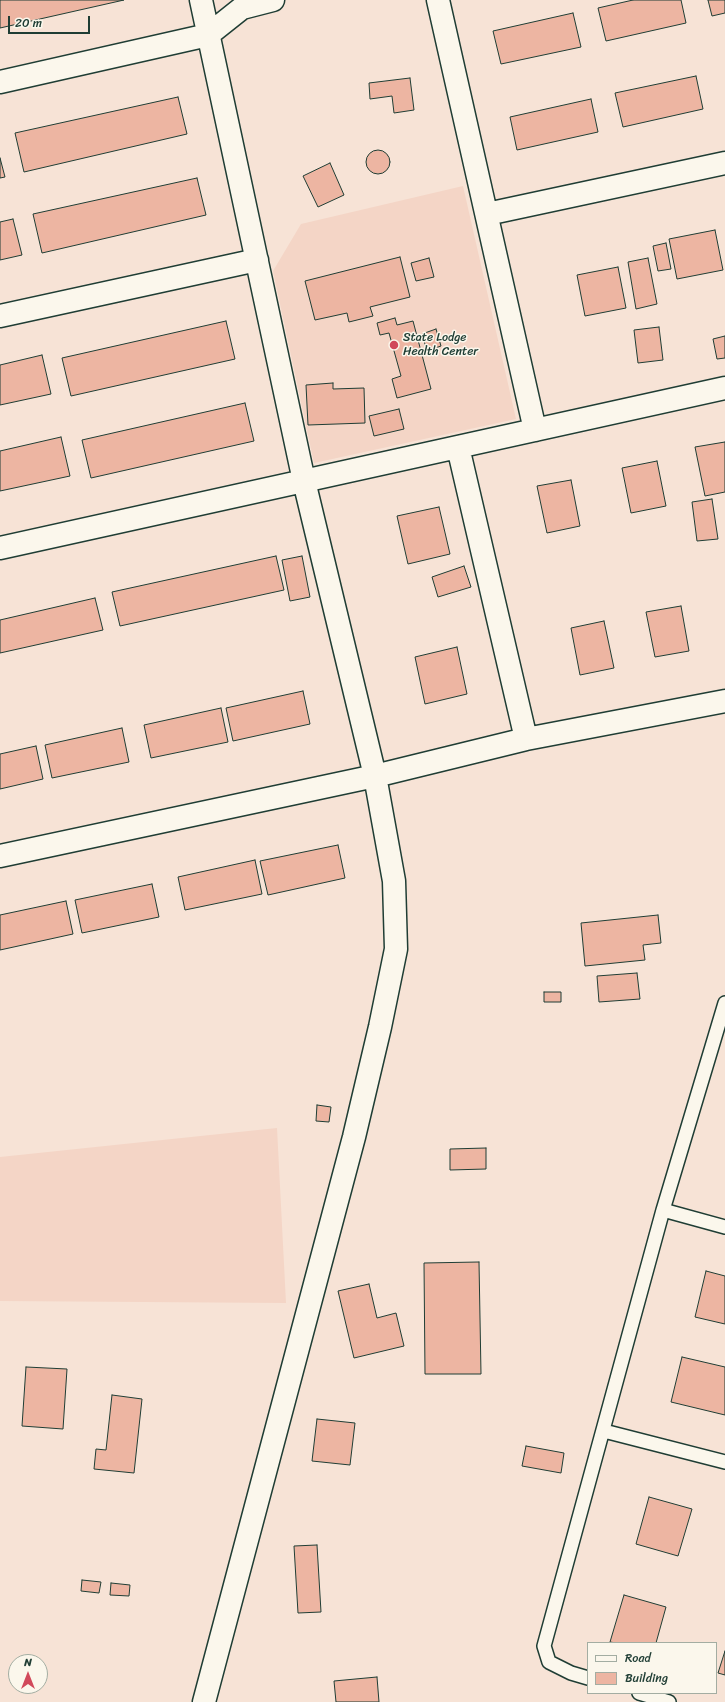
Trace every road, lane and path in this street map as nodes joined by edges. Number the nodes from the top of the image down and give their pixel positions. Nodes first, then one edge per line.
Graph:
1 (201, 0) edge
2 (273, 0) edge
3 (438, 0) edge
4 (208, 35) junction
5 (0, 82) edge
6 (725, 163) edge
7 (487, 214) junction
8 (257, 260) junction
9 (0, 316) edge
10 (725, 388) edge
11 (535, 430) junction
12 (458, 447) junction
13 (304, 481) junction
14 (0, 548) edge
15 (725, 701) edge
16 (526, 739) junction
17 (375, 776) junction
18 (0, 856) edge
19 (725, 1003) edge
20 (663, 1210) junction
21 (725, 1227) edge
22 (604, 1431) junction
23 (725, 1462) edge
24 (587, 1678) edge
25 (642, 1694) edge
26 (204, 1702) edge
27 (669, 1702) edge

1 - 4 street
2 - 4 street
3 - 7 street
4 - 5 street
4 - 8 street
6 - 7 street
7 - 11 street
8 - 9 street
8 - 13 street
10 - 11 street
11 - 12 street
12 - 13 street
12 - 16 street
13 - 14 street
13 - 17 street
15 - 16 street
16 - 17 street
17 - 18 street
17 - 26 street
19 - 20 lane
20 - 21 lane
20 - 22 lane
22 - 23 lane
22 - 24 lane
25 - 27 lane

